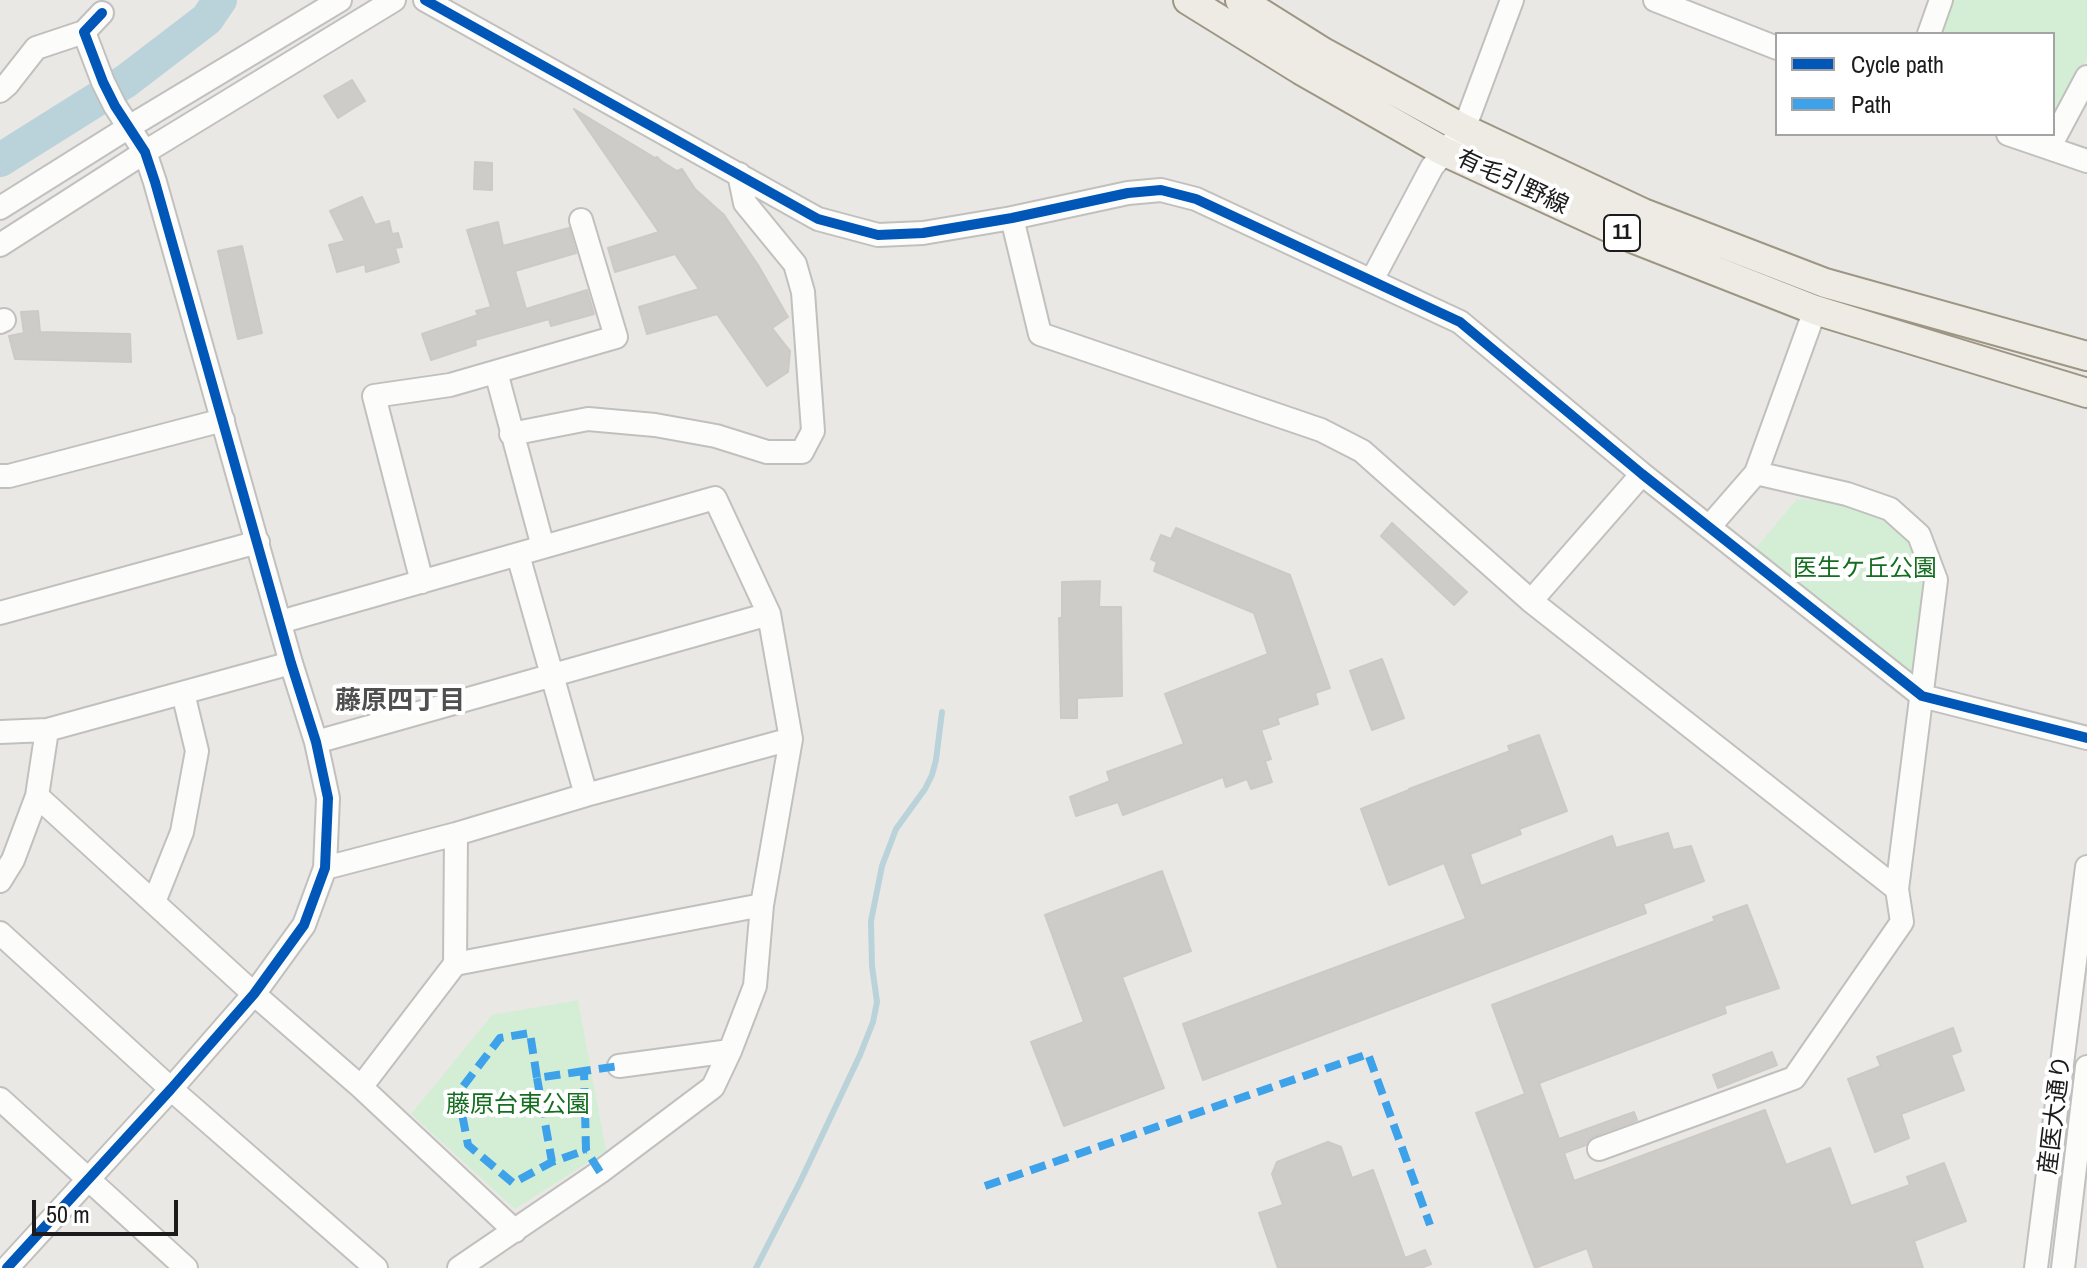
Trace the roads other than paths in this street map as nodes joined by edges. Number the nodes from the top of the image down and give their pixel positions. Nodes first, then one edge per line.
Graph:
1 (340, 0) edge
2 (394, 0) edge
3 (425, 0) edge
4 (1188, 0) edge
5 (1240, 0) edge
6 (1512, 0) edge
7 (1655, 0) edge
8 (1941, 0) edge
9 (102, 13) dead end
10 (84, 32) junction
11 (1930, 32) edge
12 (1775, 47) edge
13 (2087, 77) edge
14 (2, 87) edge
15 (129, 127) junction
16 (1464, 129) junction
17 (2014, 136) edge
18 (2049, 148) junction
19 (1443, 151) junction
20 (145, 152) junction
21 (2087, 161) edge
22 (739, 174) junction
23 (0, 208) edge
24 (1012, 218) junction
25 (581, 220) dead end
26 (0, 245) edge
27 (1372, 280) junction
28 (1815, 310) junction
29 (2087, 356) edge
30 (496, 372) junction
31 (2087, 393) edge
32 (223, 420) junction
33 (511, 434) junction
34 (1756, 473) junction
35 (1642, 474) junction
36 (0, 476) edge
37 (1709, 527) junction
38 (258, 542) junction
39 (543, 547) junction
40 (518, 555) junction
41 (422, 582) junction
42 (1531, 601) junction
43 (2, 606) edge
44 (769, 614) junction
45 (280, 622) junction
46 (291, 663) junction
47 (552, 676) junction
48 (183, 693) junction
49 (1922, 696) junction
50 (47, 730) junction
51 (0, 732) edge
52 (2087, 738) edge
53 (791, 739) junction
54 (316, 742) junction
55 (586, 795) junction
56 (37, 796) junction
57 (456, 834) junction
58 (2087, 867) edge
59 (325, 868) junction
60 (0, 881) edge
61 (1897, 889) junction
62 (154, 902) junction
63 (762, 905) junction
64 (0, 933) edge
65 (455, 964) junction
66 (254, 994) junction
67 (730, 1051) junction
68 (619, 1066) dead end
69 (2087, 1067) edge
70 (361, 1087) junction
71 (171, 1089) junction
72 (0, 1099) edge
73 (1599, 1149) dead end
74 (88, 1178) junction
75 (515, 1231) junction
76 (3, 1268) edge
77 (186, 1268) edge
78 (376, 1268) edge
79 (459, 1268) edge
80 (2036, 1268) edge
81 (2063, 1268) edge

1 - 15 street
2 - 20 street
3 - 22 street
4 - 19 main road, 有毛引野線 / 11
5 - 16 main road, 有毛引野線 / 11
6 - 16 street
7 - 12 street
8 - 11 street
9 - 10 street
10 - 14 street
10 - 15 street
13 - 18 street
15 - 20 street
15 - 23 street
16 - 19 street
16 - 29 main road, 有毛引野線 / 11
17 - 18 street
18 - 21 street
19 - 27 street
19 - 28 main road, 有毛引野線 / 11
20 - 26 street
20 - 32 street
22 - 24 street
22 - 33 street
24 - 27 street
24 - 42 street
25 - 30 street
27 - 35 street
28 - 31 main road, 有毛引野線 / 11
28 - 34 street
30 - 33 street
30 - 41 street
32 - 36 street
32 - 38 street
33 - 39 street
34 - 37 street
34 - 49 street
35 - 37 street
35 - 42 street
37 - 49 street
38 - 43 street
38 - 45 street
39 - 40 street
39 - 44 street
40 - 41 street
40 - 47 street
41 - 45 street
42 - 61 street
44 - 47 street
44 - 53 street
45 - 46 street
46 - 48 street
46 - 54 street
47 - 54 street
47 - 55 street
48 - 50 street
48 - 62 street
49 - 52 street
49 - 61 street
50 - 51 street
50 - 56 street
53 - 55 street
53 - 63 street
54 - 59 street
55 - 57 street
56 - 60 street
56 - 62 street
57 - 59 street
57 - 65 street
58 - 80 street, 産医大通り
59 - 66 street
61 - 73 street
62 - 66 street
63 - 65 street
63 - 67 street
64 - 71 street
65 - 70 street
66 - 70 street
66 - 71 street
67 - 68 street
67 - 75 street
69 - 81 street, 産医大通り
70 - 75 street
71 - 74 street
71 - 78 street
72 - 74 street
74 - 76 street
74 - 77 street
75 - 79 street

